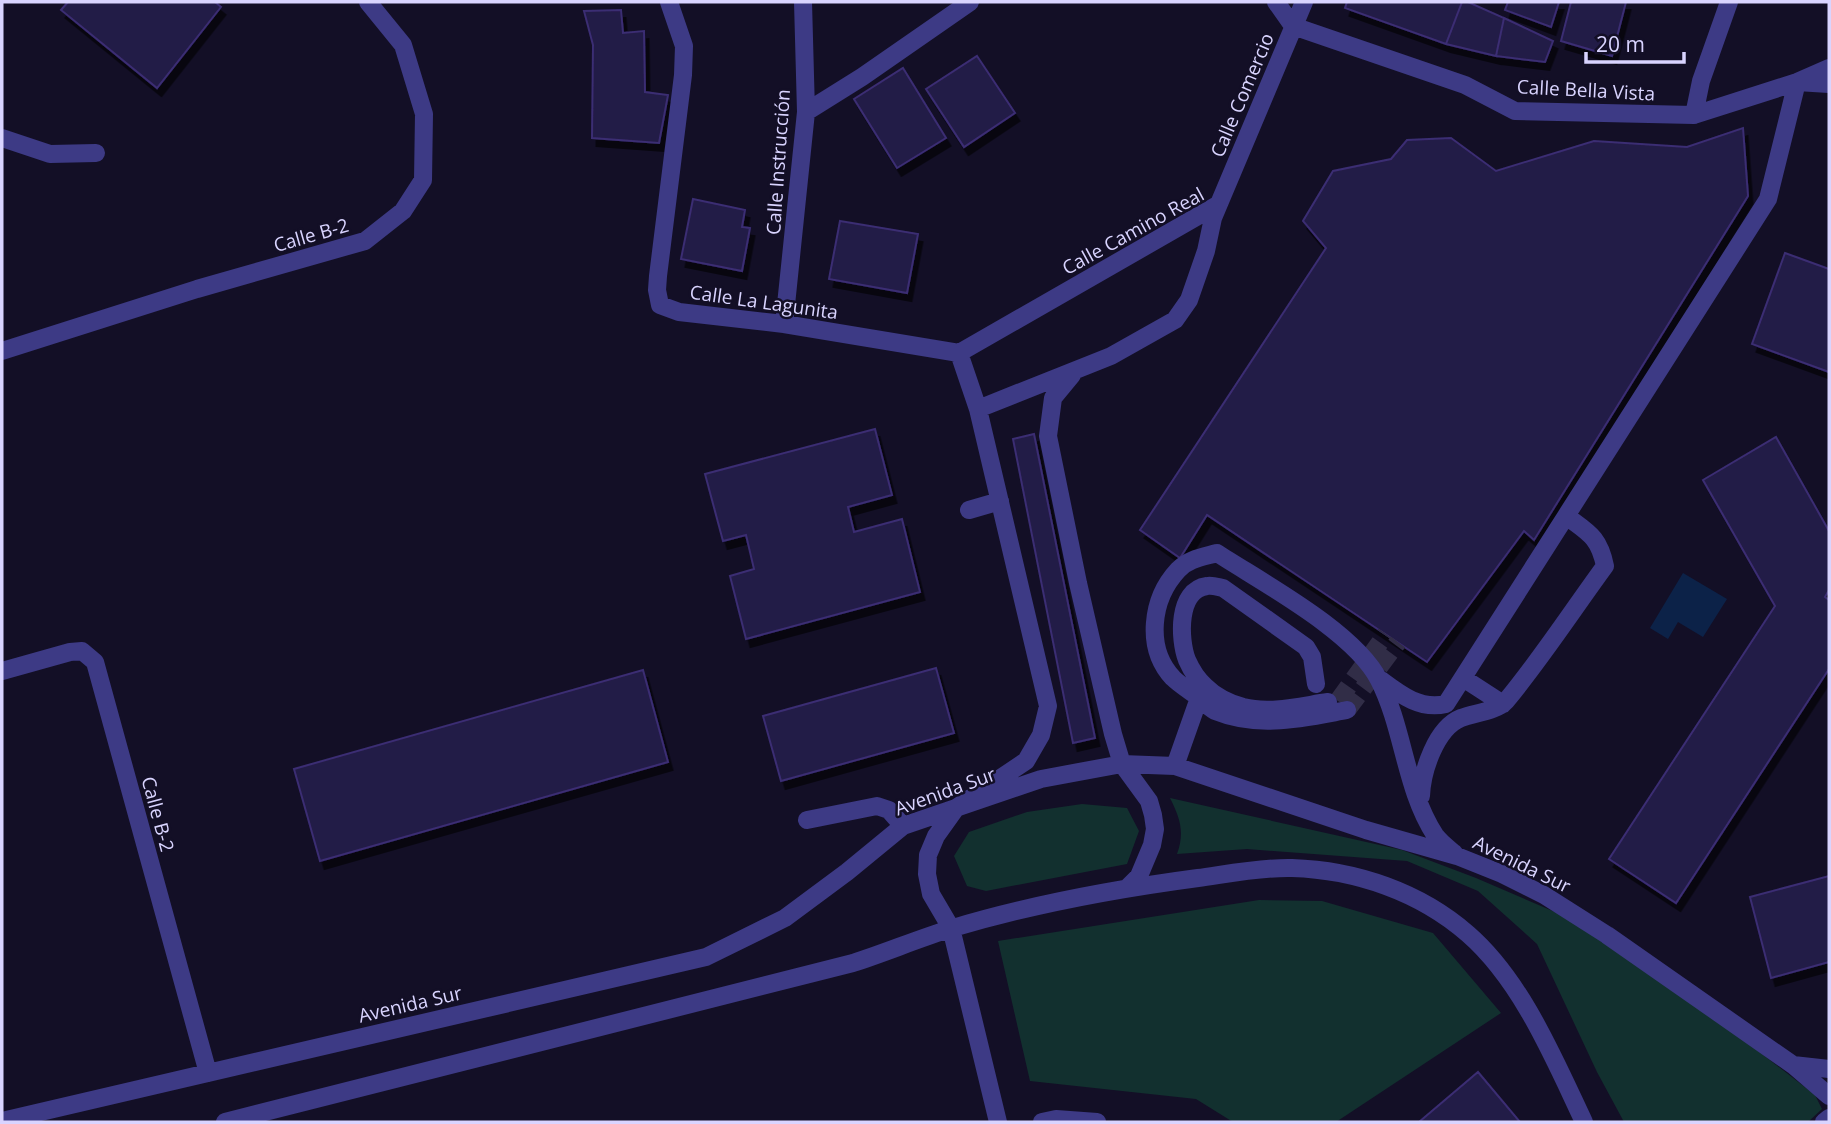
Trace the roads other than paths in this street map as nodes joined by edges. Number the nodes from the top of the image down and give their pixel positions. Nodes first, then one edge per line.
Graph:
1 (368, 2) edge
2 (669, 2) edge
3 (803, 2) edge
4 (970, 2) edge
5 (1276, 2) edge
6 (1304, 2) edge
7 (1729, 2) edge
8 (1293, 26) junction
9 (1829, 68) edge
10 (1797, 82) junction
11 (1829, 84) edge
12 (806, 112) junction
13 (1694, 115) junction
14 (2, 138) edge
15 (96, 153) dead end
16 (1219, 204) junction
17 (784, 324) junction
18 (2, 352) edge
19 (959, 353) junction
20 (1081, 369) junction
21 (978, 409) junction
22 (1000, 501) junction
23 (969, 510) dead end
24 (1566, 516) junction
25 (1337, 635) junction
26 (1306, 647) junction
27 (2, 671) edge
28 (1378, 678) junction
29 (1463, 678) junction
30 (1315, 684) dead end
31 (1199, 698) junction
32 (1503, 704) junction
33 (1122, 764) junction
34 (1175, 766) junction
35 (1420, 807) junction
36 (956, 808) junction
37 (807, 820) dead end
38 (903, 826) junction
39 (1457, 856) junction
40 (1128, 887) junction
41 (951, 929) junction
42 (1793, 1065) junction
43 (1829, 1069) edge
44 (208, 1073) junction
45 (1829, 1096) edge
46 (1829, 1118) edge
47 (2, 1121) edge
48 (225, 1122) edge
49 (998, 1122) edge
50 (1042, 1122) edge
51 (1097, 1122) edge
52 (1584, 1122) edge
53 (1824, 1122) edge

1 - 18 street, Calle B-2
2 - 17 street, Calle La Lagunita
3 - 12 street, Calle Instrucción
4 - 12 street
5 - 8 street
6 - 8 street, Calle Comercio
7 - 13 street
8 - 13 street, Calle Bella Vista
8 - 16 street, Calle Comercio
9 - 10 street, Calle Bella Vista
10 - 11 street
10 - 13 street, Calle Bella Vista
10 - 24 street
12 - 17 street, Calle Instrucción
14 - 15 street
16 - 19 street, Calle Camino Real
16 - 20 street, Calle Camino Real
17 - 19 street, Calle La Lagunita
19 - 21 street
20 - 21 street, Calle Camino Real
20 - 33 street, Calle Camino Real
21 - 22 street
22 - 23 street
22 - 36 street
24 - 29 street
24 - 32 street
25 - 26 street
25 - 28 street
25 - 31 street
26 - 30 street
26 - 31 street
27 - 44 street, Calle B-2
28 - 29 street
28 - 35 street
29 - 32 street
31 - 34 street
32 - 35 street
33 - 34 street, Avenida Sur
33 - 36 street, Avenida Sur
33 - 40 street
34 - 39 street, Avenida Sur
35 - 39 street
36 - 38 street, Avenida Sur
36 - 41 street
37 - 38 street
38 - 44 street, Avenida Sur
39 - 42 street, Avenida Sur
40 - 41 street
40 - 52 street
41 - 48 street
41 - 49 street
42 - 43 street
42 - 45 street, Avenida Sur
44 - 47 street, Avenida Sur
46 - 53 street
50 - 51 street

